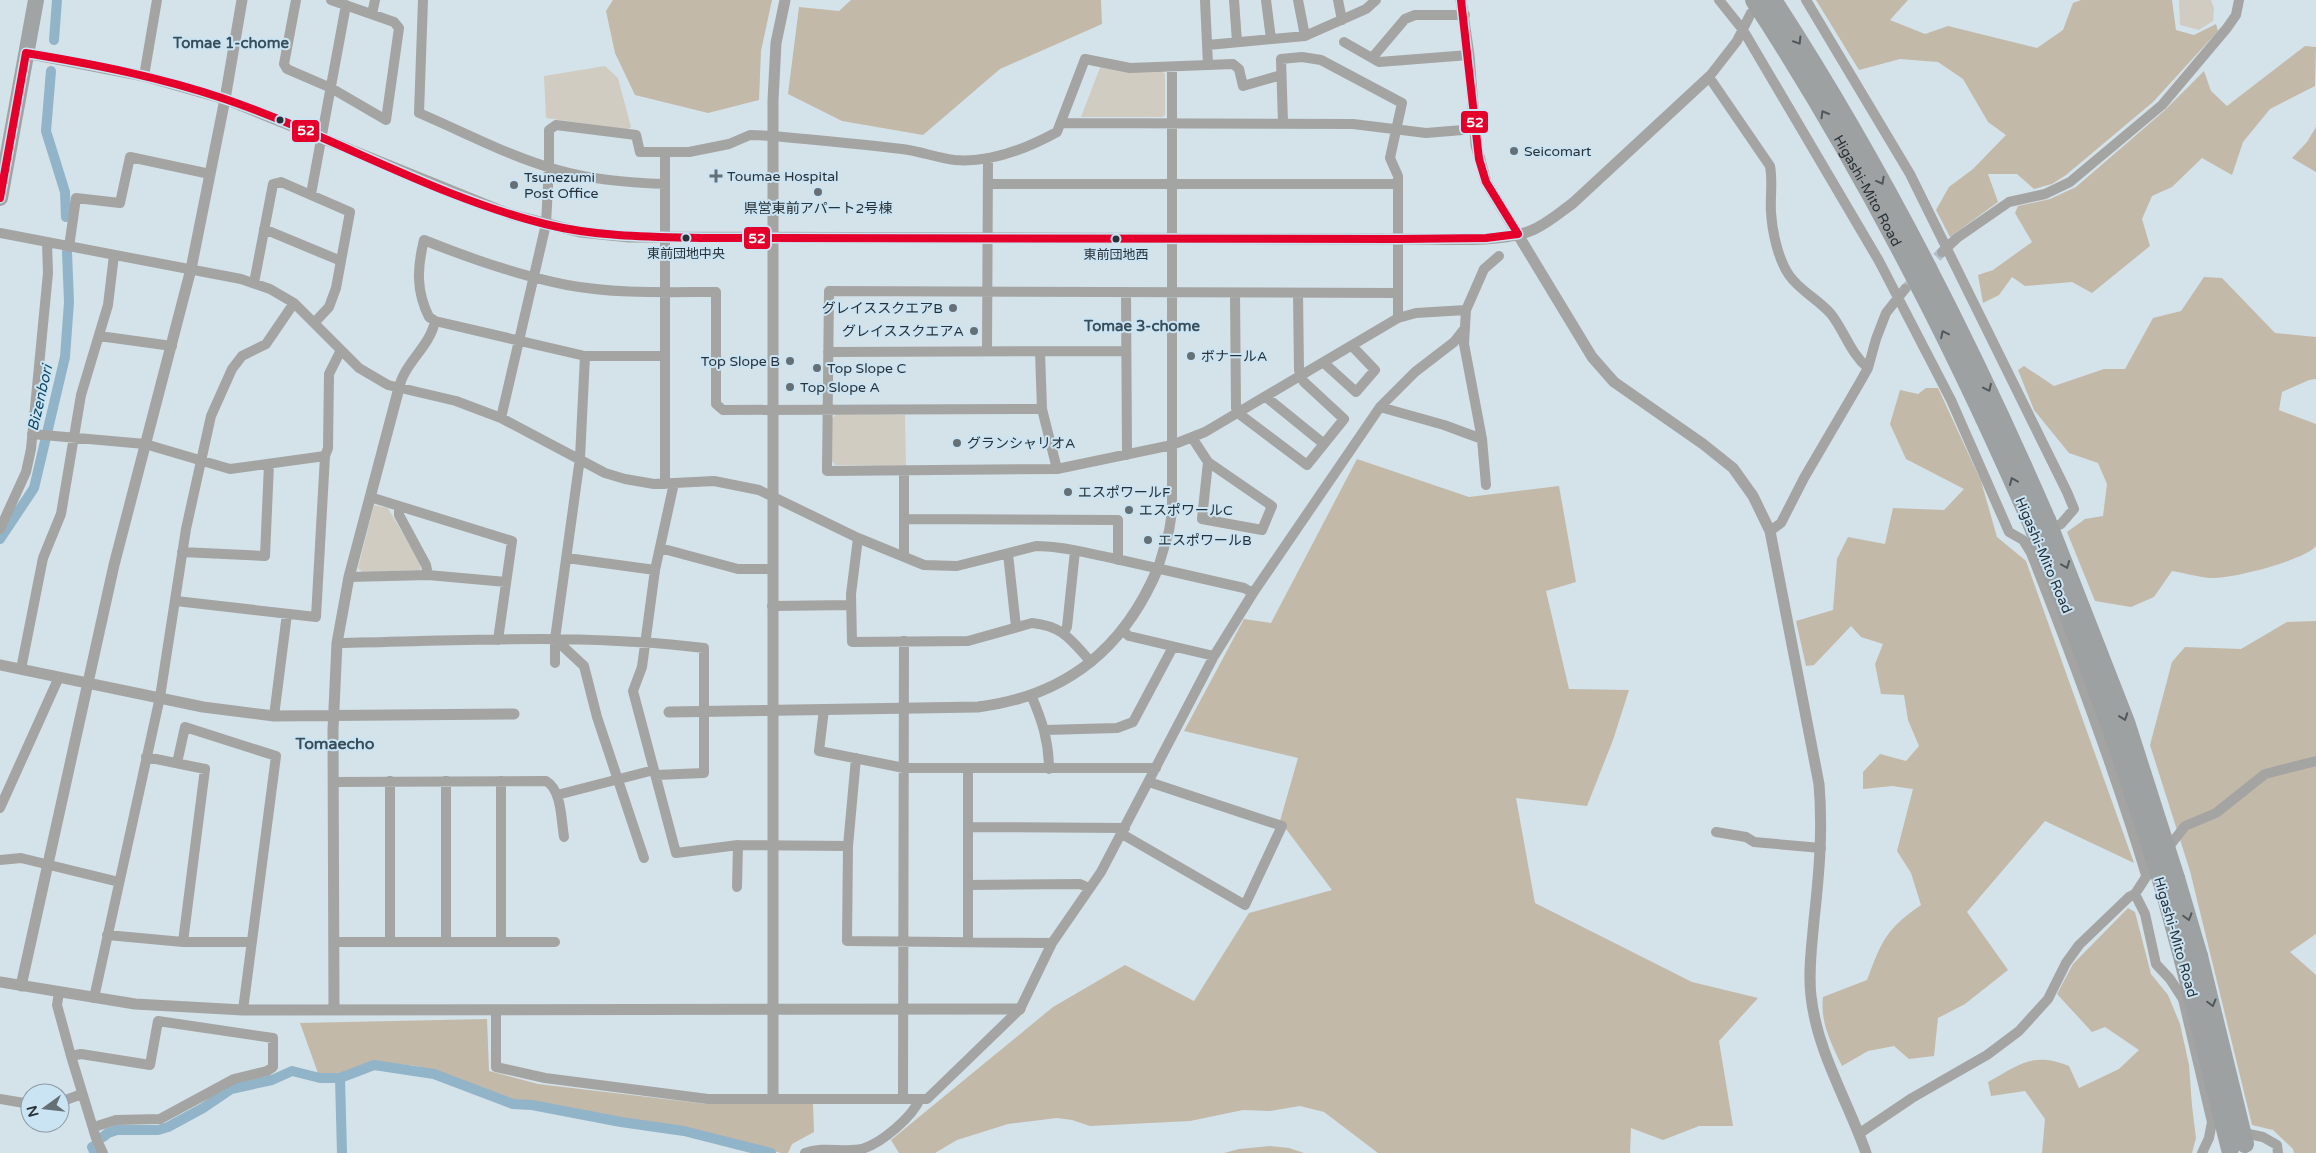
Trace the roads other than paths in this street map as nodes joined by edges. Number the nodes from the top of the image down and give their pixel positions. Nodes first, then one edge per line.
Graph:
1 (36, 0) edge
2 (157, 0) edge
3 (242, 0) edge
4 (296, 0) edge
5 (330, 0) edge
6 (375, 0) edge
7 (423, 0) edge
8 (785, 0) edge
9 (1205, 0) edge
10 (1234, 0) edge
11 (1266, 0) edge
12 (1298, 0) edge
13 (1338, 0) edge
14 (1376, 0) edge
15 (1462, 0) edge
16 (1719, 0) edge
17 (1773, 0) edge
18 (1806, 0) edge
19 (2240, 0) edge
20 (346, 5) junction
21 (1752, 7) edge
22 (372, 14) junction
23 (1465, 15) junction
24 (1342, 20) junction
25 (1743, 30) junction
26 (1305, 36) junction
27 (1271, 39) junction
28 (1238, 42) junction
29 (1344, 42) dead end
30 (1208, 45) junction
31 (26, 53) junction
32 (1469, 56) junction
33 (1372, 58) junction
34 (1208, 66) junction
35 (1172, 68) junction
36 (144, 76) junction
37 (1281, 76) junction
38 (1709, 77) junction
39 (331, 88) junction
40 (225, 99) junction
41 (1061, 123) junction
42 (1172, 123) junction
43 (1283, 123) junction
44 (1396, 129) junction
45 (1475, 129) junction
46 (773, 136) junction
47 (322, 139) junction
48 (665, 152) junction
49 (988, 158) junction
50 (549, 167) junction
51 (210, 174) junction
52 (665, 184) junction
53 (988, 184) junction
54 (1172, 184) junction
55 (1398, 184) junction
56 (311, 194) junction
57 (0, 198) edge
58 (546, 224) junction
59 (264, 229) junction
60 (0, 233) edge
61 (1518, 234) junction
62 (665, 238) junction
63 (771, 238) junction
64 (988, 239) junction
65 (1173, 239) junction
66 (1398, 239) junction
67 (47, 242) junction
68 (69, 247) junction
69 (1944, 251) junction
70 (114, 255) junction
71 (1499, 256) dead end
72 (341, 261) junction
73 (191, 269) junction
74 (534, 277) junction
75 (254, 283) junction
76 (665, 292) junction
77 (988, 292) junction
78 (1126, 292) junction
79 (1172, 292) junction
80 (1901, 292) junction
81 (1235, 293) junction
82 (1298, 293) junction
83 (1398, 294) junction
84 (294, 303) junction
85 (1466, 310) junction
86 (1398, 318) junction
87 (435, 321) junction
88 (315, 322) junction
89 (1465, 328) junction
90 (99, 336) junction
91 (519, 340) junction
92 (172, 346) junction
93 (1352, 346) junction
94 (341, 350) junction
95 (987, 351) junction
96 (1126, 351) junction
97 (828, 352) junction
98 (1040, 352) junction
99 (585, 356) junction
100 (665, 356) junction
101 (1324, 363) junction
102 (1868, 368) junction
103 (1301, 376) junction
104 (399, 388) junction
105 (1266, 397) junction
106 (1380, 407) junction
107 (772, 409) junction
108 (1042, 409) junction
109 (827, 410) junction
110 (1238, 413) junction
111 (500, 418) junction
112 (41, 435) junction
113 (74, 439) junction
114 (1193, 439) junction
115 (1482, 440) junction
116 (145, 444) junction
117 (1324, 444) junction
118 (1172, 446) junction
119 (325, 456) junction
120 (1127, 456) junction
121 (580, 458) junction
122 (200, 461) junction
123 (1208, 462) junction
124 (269, 464) junction
125 (1057, 469) junction
126 (904, 471) junction
127 (669, 483) junction
128 (1486, 485) dead end
129 (771, 495) junction
130 (370, 497) junction
131 (400, 506) junction
132 (904, 519) junction
133 (2034, 528) junction
134 (0, 529) edge
135 (1770, 531) junction
136 (858, 538) junction
137 (660, 548) junction
138 (1075, 551) junction
139 (182, 552) junction
140 (1008, 554) junction
141 (567, 558) junction
142 (904, 558) junction
143 (1118, 560) junction
144 (1158, 568) junction
145 (771, 569) junction
146 (656, 570) junction
147 (428, 575) junction
148 (349, 577) junction
149 (506, 582) junction
150 (1253, 592) junction
151 (176, 601) junction
152 (850, 605) junction
153 (772, 606) junction
154 (287, 614) junction
155 (1016, 627) junction
156 (1123, 631) junction
157 (1064, 632) junction
158 (555, 639) junction
159 (498, 640) junction
160 (904, 641) junction
161 (646, 642) junction
162 (338, 643) junction
163 (1173, 648) junction
164 (1214, 656) junction
165 (1091, 662) junction
166 (555, 663) dead end
167 (0, 664) edge
168 (21, 669) junction
169 (59, 676) junction
170 (89, 682) junction
171 (1031, 695) junction
172 (160, 697) junction
173 (904, 708) junction
174 (824, 709) junction
175 (772, 710) junction
176 (669, 712) dead end
177 (705, 712) junction
178 (514, 714) dead end
179 (274, 716) junction
180 (334, 717) junction
181 (1045, 730) junction
182 (146, 757) junction
183 (856, 758) junction
184 (2316, 761) edge
185 (177, 763) junction
186 (904, 768) junction
187 (1156, 768) junction
188 (968, 769) junction
189 (1049, 769) junction
190 (655, 772) junction
191 (619, 779) junction
192 (390, 781) junction
193 (446, 781) junction
194 (501, 781) junction
195 (334, 782) junction
196 (1149, 782) junction
197 (557, 795) junction
198 (0, 808) edge
199 (968, 827) junction
200 (1124, 831) junction
201 (1716, 832) dead end
202 (564, 837) dead end
203 (738, 845) junction
204 (772, 845) junction
205 (848, 846) junction
206 (1821, 848) junction
207 (644, 858) dead end
208 (0, 860) edge
209 (48, 865) junction
210 (2161, 879) junction
211 (119, 882) junction
212 (968, 885) junction
213 (737, 886) dead end
214 (1089, 888) junction
215 (2135, 894) junction
216 (107, 935) junction
217 (968, 941) junction
218 (183, 942) junction
219 (251, 942) junction
220 (334, 942) junction
221 (390, 942) junction
222 (446, 942) junction
223 (501, 942) junction
224 (555, 942) dead end
225 (904, 942) junction
226 (1052, 943) junction
227 (0, 982) edge
228 (21, 986) junction
229 (59, 993) junction
230 (94, 998) junction
231 (772, 1009) junction
232 (1020, 1009) junction
233 (242, 1010) junction
234 (334, 1010) junction
235 (904, 1010) junction
236 (496, 1011) junction
237 (71, 1056) junction
238 (82, 1094) junction
239 (70, 1098) edge
240 (772, 1098) junction
241 (903, 1098) junction
242 (0, 1099) edge
243 (920, 1099) junction
244 (20, 1102) edge
245 (94, 1128) junction
246 (1860, 1133) junction
247 (2209, 1138) junction
248 (2238, 1150) edge
249 (103, 1153) edge
250 (805, 1153) edge
251 (1866, 1153) edge
252 (2202, 1153) edge
253 (2278, 1153) edge

1 - 31 highway
2 - 36 street
3 - 40 street
4 - 39 street
5 - 20 street
6 - 22 street
7 - 50 street
8 - 46 street
9 - 30 street
10 - 28 street
11 - 27 street
12 - 26 street
13 - 24 street
14 - 24 street
15 - 23 street
16 - 25 street
17 -> 133 highway, Higashi-Mito Road
18 - 69 street
19 - 69 street
20 - 22 street
20 - 39 street
21 - 25 street
133 -> 21 highway, Higashi-Mito Road
22 - 39 street
23 - 32 street
23 - 33 street
24 - 26 street
25 - 38 street
25 - 80 street
26 - 27 street
27 - 28 street
28 - 30 street
29 - 33 street
30 - 34 street
31 - 36 street
31 - 57 highway
32 - 33 street
32 - 45 street
34 - 35 street
34 - 37 street
35 - 41 street
35 - 42 street
36 - 40 street
37 - 43 street
37 - 44 street
38 - 61 street
38 - 102 street
39 - 47 street
40 - 47 street
40 - 51 street
41 - 42 street
41 - 49 street
42 - 43 street
42 - 54 street
43 - 44 street
44 - 45 street
44 - 55 street
45 - 61 street
46 - 48 street
46 - 49 street
46 - 63 street
47 - 56 street
47 - 58 street
48 - 50 street
48 - 52 street
49 - 53 street
50 - 52 street
50 - 58 street
51 - 68 street
51 - 73 street
52 - 62 street
53 - 54 street
53 - 64 street
54 - 55 street
54 - 65 street
55 - 66 street
56 - 59 street
56 - 72 street
58 - 62 street
58 - 74 street
59 - 72 street
59 - 75 street
60 - 67 street
61 - 66 street
61 - 135 street
62 - 63 street
62 - 76 street
63 - 64 street
63 - 107 street
64 - 65 street
64 - 77 street
65 - 66 street
65 - 79 street
66 - 83 street
67 - 68 street
67 - 112 street
68 - 70 street
69 - 133 street
70 - 73 street
70 - 90 street
71 - 85 street
72 - 88 street
73 - 75 street
73 - 92 street
74 - 76 street
74 - 87 street
74 - 91 street
75 - 84 street
76 - 100 street
76 - 107 street
77 - 78 street
77 - 95 street
77 - 97 street
78 - 79 street
78 - 96 street
79 - 81 street
79 - 118 street
80 - 102 street
80 - 133 street
81 - 82 street
81 - 110 street
82 - 83 street
82 - 103 street
83 - 86 street
84 - 88 street
84 - 122 street
85 - 86 street
85 - 89 street
86 - 93 street
87 - 91 street
87 - 104 street
88 - 94 street
89 - 106 street
89 - 115 street
90 - 92 street
90 - 113 street
91 - 99 street
91 - 111 street
92 - 116 street
93 - 101 street
93 - 101 street
94 - 104 street
94 - 119 street
95 - 97 street
95 - 98 street
96 - 98 street
96 - 120 street
97 - 109 street
98 - 108 street
99 - 100 street
99 - 121 street
100 - 127 street
101 - 103 street
102 - 135 street
103 - 105 street
103 - 117 street
104 - 111 street
104 - 130 street
105 - 110 street
105 - 117 street
106 - 115 street
106 - 150 street
107 - 109 street
107 - 129 street
108 - 109 street
108 - 125 street
109 - 126 street
110 - 114 street
110 - 117 street
111 - 121 street
112 - 113 street
112 - 134 street
113 - 116 street
113 - 168 street
114 - 118 street
114 - 123 street
115 - 128 street
116 - 122 street
116 - 170 street
118 - 120 street
118 - 144 street
119 - 124 street
119 - 154 street
120 - 125 street
121 - 127 street
121 - 141 street
122 - 124 street
122 - 139 street
123 - 123 street
124 - 139 street
125 - 126 street
126 - 132 street
127 - 129 street
127 - 137 street
129 - 136 street
129 - 145 street
130 - 131 street
130 - 148 street
131 - 147 street
131 - 149 street
132 - 142 street
132 - 143 street
133 - 210 highway, Higashi-Mito Road, bridge
135 - 206 street
136 - 142 street
136 - 152 street
137 - 145 street
137 - 146 street
138 - 140 street
138 - 143 street
138 - 157 street
139 - 151 street
140 - 142 street
140 - 155 street
141 - 146 street
141 - 158 street
143 - 144 street
144 - 150 street
144 - 156 street
145 - 153 street
146 - 161 street
147 - 148 street
147 - 149 street
148 - 162 street
149 - 159 street
150 - 164 street
151 - 154 street
151 - 172 street
152 - 153 street
152 - 160 street
153 - 175 street
154 - 179 street
155 - 157 street
155 - 160 street
156 - 163 street
156 - 165 street
157 - 165 street
158 - 159 street
158 - 161 street
158 - 166 street
158 - 191 street
159 - 162 street
160 - 173 street
161 - 177 street
161 - 190 street
162 - 180 street
163 - 164 street
163 - 181 street
164 - 187 street
165 - 171 street
167 - 168 street
168 - 169 street
169 - 170 street
169 - 198 street
170 - 172 street
170 - 209 street
171 - 173 street
171 - 181 street
172 - 179 street
172 - 182 street
173 - 174 street
173 - 186 street
174 - 175 street
174 - 183 street
175 - 177 street
175 - 204 street
176 - 177 street
177 - 190 street
178 - 180 street
179 - 180 street
180 - 195 street
181 - 189 street
182 - 185 street
182 - 211 street
183 - 186 street
183 - 205 street
184 - 210 street
185 - 218 street
185 - 219 street
186 - 188 street
186 - 225 street
187 - 189 street
187 - 196 street
188 - 189 street
188 - 199 street
190 - 191 street
190 - 203 street
191 - 197 street
191 - 207 street
192 - 193 street
192 - 195 street
192 - 221 street
193 - 194 street
193 - 222 street
194 - 197 street
194 - 223 street
195 - 220 street
196 - 200 street
196 - 200 street
197 - 202 street
199 - 200 street
199 - 212 street
200 - 214 street
201 - 206 street
203 - 204 street
203 - 213 street
204 - 205 street
204 - 231 street
205 - 225 street
206 - 246 street
208 - 209 street
209 - 211 street
209 - 228 street
210 - 215 street
210 - 248 highway, Higashi-Mito Road, bridge
211 - 216 street
212 - 214 street
212 - 217 street
214 - 226 street
215 - 246 street
215 - 247 street
216 - 218 street
216 - 230 street
217 - 225 street
217 - 226 street
218 - 219 street
219 - 233 street
220 - 221 street
220 - 234 street
221 - 222 street
222 - 223 street
223 - 224 street
225 - 235 street
226 - 232 street
227 - 228 street
228 - 229 street
229 - 230 street
229 - 237 street
230 - 233 street
231 - 235 street
231 - 236 street
231 - 240 street
232 - 235 street
232 - 243 street
233 - 234 street
234 - 236 street
235 - 241 street
236 - 240 street
237 - 238 street
237 - 245 street
238 - 239 street
238 - 245 street
240 - 241 street
241 - 243 street
242 - 244 street
243 - 250 street
245 - 249 street
246 - 251 street
247 - 252 street
247 - 253 street

